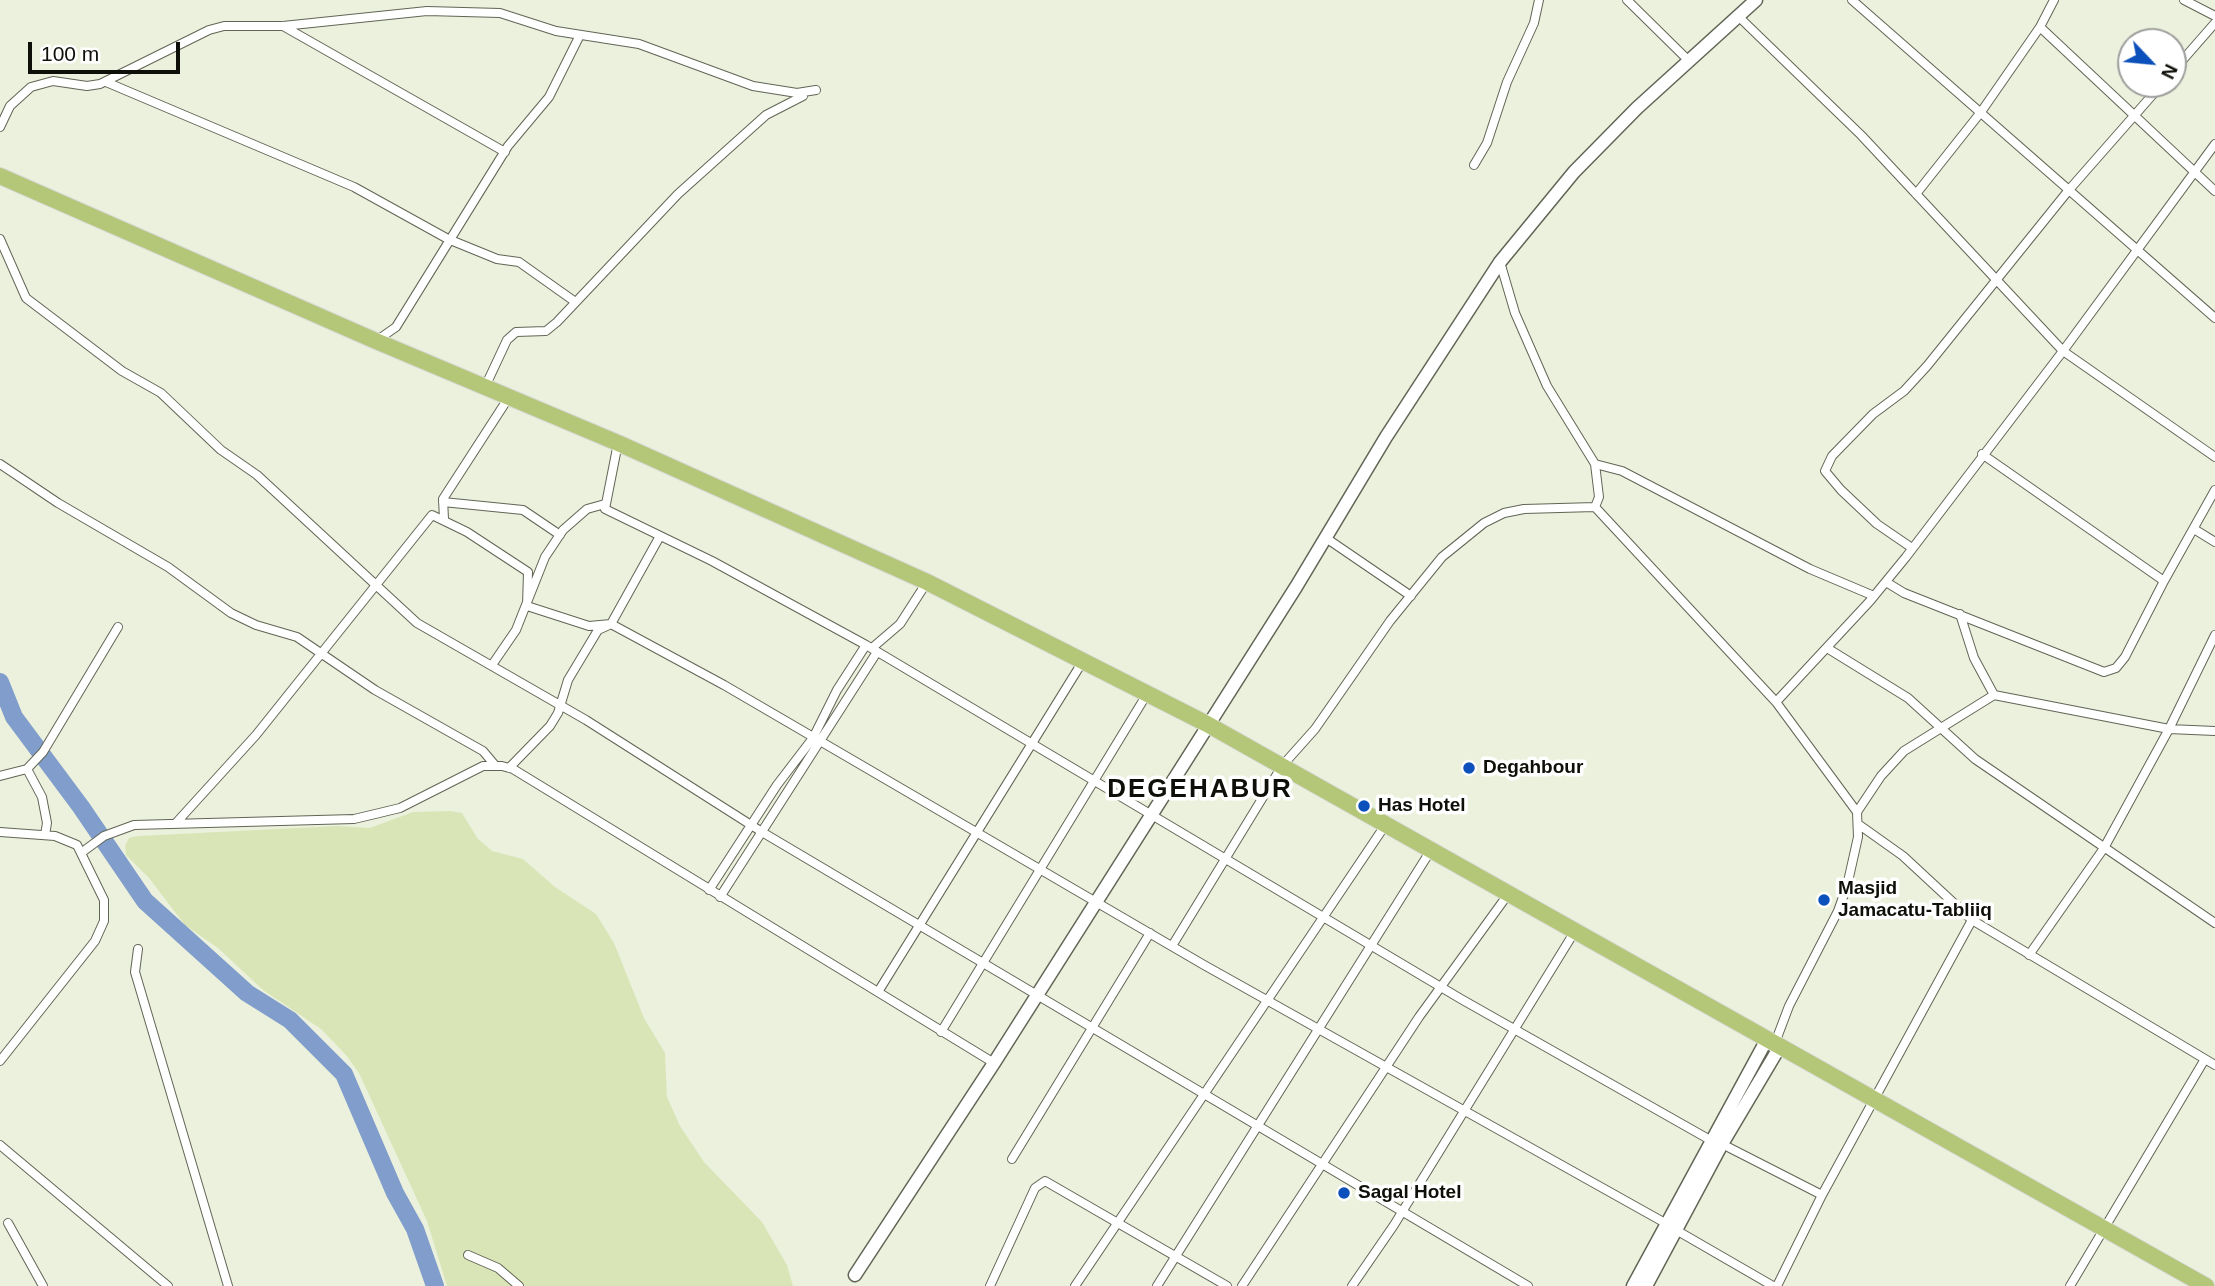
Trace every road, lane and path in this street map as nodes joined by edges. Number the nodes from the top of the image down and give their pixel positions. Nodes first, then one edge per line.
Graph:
1 (1539, 0) edge
2 (1627, 0) edge
3 (1756, 0) edge
4 (1852, 0) edge
5 (2054, 0) edge
6 (2184, 0) edge
7 (1738, 16) junction
8 (2215, 16) edge
9 (2215, 23) edge
10 (284, 26) junction
11 (2040, 27) junction
12 (580, 35) junction
13 (2187, 55) edge
14 (1689, 61) junction
15 (106, 82) junction
16 (2150, 98) edge
17 (1981, 111) junction
18 (2134, 116) junction
19 (0, 127) edge
20 (2215, 144) edge
21 (505, 152) junction
22 (1474, 165) dead end
23 (2195, 173) junction
24 (0, 176) edge
25 (2069, 190) junction
26 (2215, 191) edge
27 (1916, 194) junction
28 (0, 239) edge
29 (448, 239) junction
30 (2138, 252) junction
31 (3, 261) edge
32 (1500, 262) junction
33 (1997, 282) junction
34 (574, 301) junction
35 (2215, 318) edge
36 (376, 341) junction
37 (2063, 351) junction
38 (485, 387) junction
39 (509, 397) junction
40 (618, 443) junction
41 (1982, 454) junction
42 (2215, 457) edge
43 (0, 464) edge
44 (1595, 464) junction
45 (2215, 490) edge
46 (443, 502) junction
47 (605, 504) junction
48 (1595, 507) junction
49 (444, 519) junction
50 (2194, 529) junction
51 (560, 535) junction
52 (660, 536) junction
53 (1326, 538) junction
54 (2215, 542) edge
55 (1912, 548) junction
56 (2164, 581) junction
57 (927, 582) junction
58 (1886, 582) junction
59 (377, 584) junction
60 (1411, 596) junction
61 (1874, 596) junction
62 (527, 606) junction
63 (1960, 614) junction
64 (611, 624) junction
65 (118, 627) dead end
66 (2215, 635) edge
67 (872, 648) junction
68 (1827, 648) junction
69 (322, 653) junction
70 (1083, 661) junction
71 (492, 665) junction
72 (837, 690) junction
73 (1147, 694) junction
74 (1994, 695) junction
75 (848, 697) junction
76 (1776, 702) junction
77 (561, 705) junction
78 (1207, 724) junction
79 (1938, 727) junction
80 (2169, 729) junction
81 (2215, 731) edge
82 (816, 740) junction
83 (1032, 743) junction
84 (494, 764) junction
85 (1282, 766) junction
86 (509, 768) junction
87 (27, 769) junction
88 (0, 776) edge
89 (1093, 780) junction
90 (777, 785) junction
91 (788, 792) junction
92 (1857, 812) junction
93 (1151, 814) junction
94 (176, 823) junction
95 (1386, 824) junction
96 (1858, 824) junction
97 (751, 825) junction
98 (0, 832) edge
99 (762, 832) junction
100 (977, 833) junction
101 (45, 835) junction
102 (2104, 848) junction
103 (1431, 850) junction
104 (81, 853) junction
105 (1226, 859) junction
106 (1038, 868) junction
107 (709, 890) junction
108 (1509, 893) junction
109 (720, 897) junction
110 (1096, 901) junction
111 (1325, 918) junction
112 (1972, 920) junction
113 (2215, 923) edge
114 (920, 924) junction
115 (1574, 931) junction
116 (1150, 933) junction
117 (1371, 945) junction
118 (1172, 946) junction
119 (138, 950) dead end
120 (2029, 955) junction
121 (983, 961) junction
122 (1440, 986) junction
123 (878, 992) junction
124 (1038, 993) junction
125 (1268, 1001) junction
126 (1093, 1026) junction
127 (1318, 1029) junction
128 (1516, 1030) junction
129 (942, 1032) junction
130 (1773, 1045) junction
131 (2205, 1059) junction
132 (0, 1061) edge
133 (994, 1063) junction
134 (2215, 1065) edge
135 (1386, 1067) junction
136 (1204, 1093) junction
137 (1874, 1100) junction
138 (1466, 1111) junction
139 (1258, 1125) junction
140 (1717, 1143) junction
141 (0, 1145) edge
142 (1012, 1158) dead end
143 (1323, 1164) junction
144 (1822, 1195) junction
145 (1403, 1212) junction
146 (1117, 1221) junction
147 (8, 1223) dead end
148 (1671, 1227) junction
149 (2105, 1230) junction
150 (468, 1255) dead end
151 (1176, 1256) junction
152 (855, 1275) dead end
153 (43, 1286) edge
154 (168, 1286) edge
155 (228, 1286) edge
156 (519, 1286) edge
157 (990, 1286) edge
158 (1075, 1286) edge
159 (1157, 1286) edge
160 (1227, 1286) edge
161 (1242, 1286) edge
162 (1352, 1286) edge
163 (1528, 1286) edge
164 (1633, 1286) edge
165 (1646, 1286) edge
166 (1775, 1286) edge
167 (2070, 1286) edge
168 (2206, 1286) edge

1 - 22 street
2 - 14 street
3 - 7 street
4 - 17 street
5 - 11 street
6 - 8 street
7 - 14 street
7 - 27 street
9 - 13 street
10 - 12 street
10 - 15 street
10 - 21 street
11 - 17 street
11 - 18 street
12 - 21 street
12 - 34 street
14 - 32 street
15 - 19 street
15 - 29 street
16 - 18 street
17 - 25 street
17 - 27 street
18 - 23 street
18 - 25 street
20 - 23 street
21 - 29 street
23 - 26 street
23 - 30 street
24 - 36 highway
25 - 30 street
25 - 33 street
27 - 33 street
28 - 31 street
29 - 34 street
29 - 36 street
30 - 35 street
30 - 37 street
31 - 59 street
32 - 44 street
32 - 53 street
33 - 37 street
33 - 55 street
34 - 38 street
36 - 38 highway
37 - 41 street
37 - 42 street
38 - 39 highway
39 - 40 highway
39 - 46 street
40 - 47 street
40 - 57 highway
41 - 55 street
41 - 56 street
43 - 69 street
44 - 48 street
44 - 61 street
45 - 50 street
46 - 49 street
46 - 51 street
47 - 51 street
47 - 52 street
48 - 60 street
48 - 76 street
49 - 59 street
49 - 62 street
50 - 54 street
50 - 56 street
51 - 62 street
52 - 64 street
52 - 67 street
53 - 60 street
53 - 78 street
55 - 58 street
56 - 63 street
57 - 67 street
57 - 70 highway
58 - 61 street
58 - 63 street
59 - 69 street
59 - 71 street
60 - 85 street
61 - 68 street
62 - 64 street
62 - 71 street
63 - 74 street
64 - 77 street
64 - 82 street
65 - 87 street
66 - 80 street
67 - 72 street
67 - 75 street
67 - 83 street
68 - 76 street
68 - 79 street
69 - 84 street
69 - 94 street
70 - 73 highway
70 - 83 street
71 - 77 street
72 - 75 street
72 - 82 street
73 - 78 highway
73 - 89 street
74 - 79 street
74 - 80 street
75 - 82 street
76 - 92 street
77 - 86 street
77 - 97 street
78 - 85 highway
78 - 93 street
79 - 92 street
79 - 102 street
80 - 81 street
80 - 102 street
82 - 90 street
82 - 91 street
82 - 100 street
83 - 89 street
83 - 100 street
84 - 86 street
84 - 94 street
85 - 95 highway
85 - 105 street
86 - 107 street
87 - 88 street
87 - 101 street
89 - 93 street
89 - 106 street
90 - 91 street
90 - 97 street
91 - 99 street
92 - 96 street
93 - 105 street
93 - 110 street
94 - 104 street
95 - 103 highway
95 - 111 street
96 - 112 street
96 - 130 street
97 - 99 street
97 - 107 street
98 - 101 street
99 - 109 street
99 - 114 street
100 - 106 street
100 - 114 street
101 - 104 street
102 - 113 street
102 - 120 street
103 - 108 highway
103 - 117 street
104 - 132 street
105 - 111 street
105 - 118 street
106 - 110 street
106 - 121 street
107 - 109 street
108 - 115 highway
108 - 122 street
109 - 123 street
110 - 116 street
110 - 124 street
111 - 117 street
111 - 125 street
112 - 120 street
112 - 137 street
114 - 121 street
114 - 123 street
115 - 128 street
115 - 130 highway
116 - 118 street
116 - 126 street
117 - 122 street
117 - 127 street
118 - 125 street
119 - 155 street
120 - 131 street
121 - 124 street
121 - 129 street
122 - 128 street
122 - 135 street
123 - 129 street
124 - 126 street
124 - 133 street
125 - 127 street
125 - 136 street
126 - 136 street
126 - 142 street
127 - 135 street
127 - 139 street
128 - 138 street
128 - 140 street
129 - 133 street
130 - 137 highway
130 - 140 street
131 - 134 street
131 - 149 street
133 - 152 street
135 - 138 street
135 - 143 street
136 - 139 street
136 - 146 street
137 - 144 street
137 - 149 highway
138 - 145 street
138 - 148 street
139 - 143 street
139 - 151 street
140 - 144 street
140 - 148 street
141 - 154 street
143 - 145 street
143 - 161 street
144 - 166 street
145 - 162 street
145 - 163 street
146 - 151 street
146 - 157 street
146 - 158 street
147 - 153 street
148 - 164 street
148 - 165 street
148 - 166 street
149 - 167 street
149 - 168 highway
150 - 156 street
151 - 159 street
151 - 160 street

